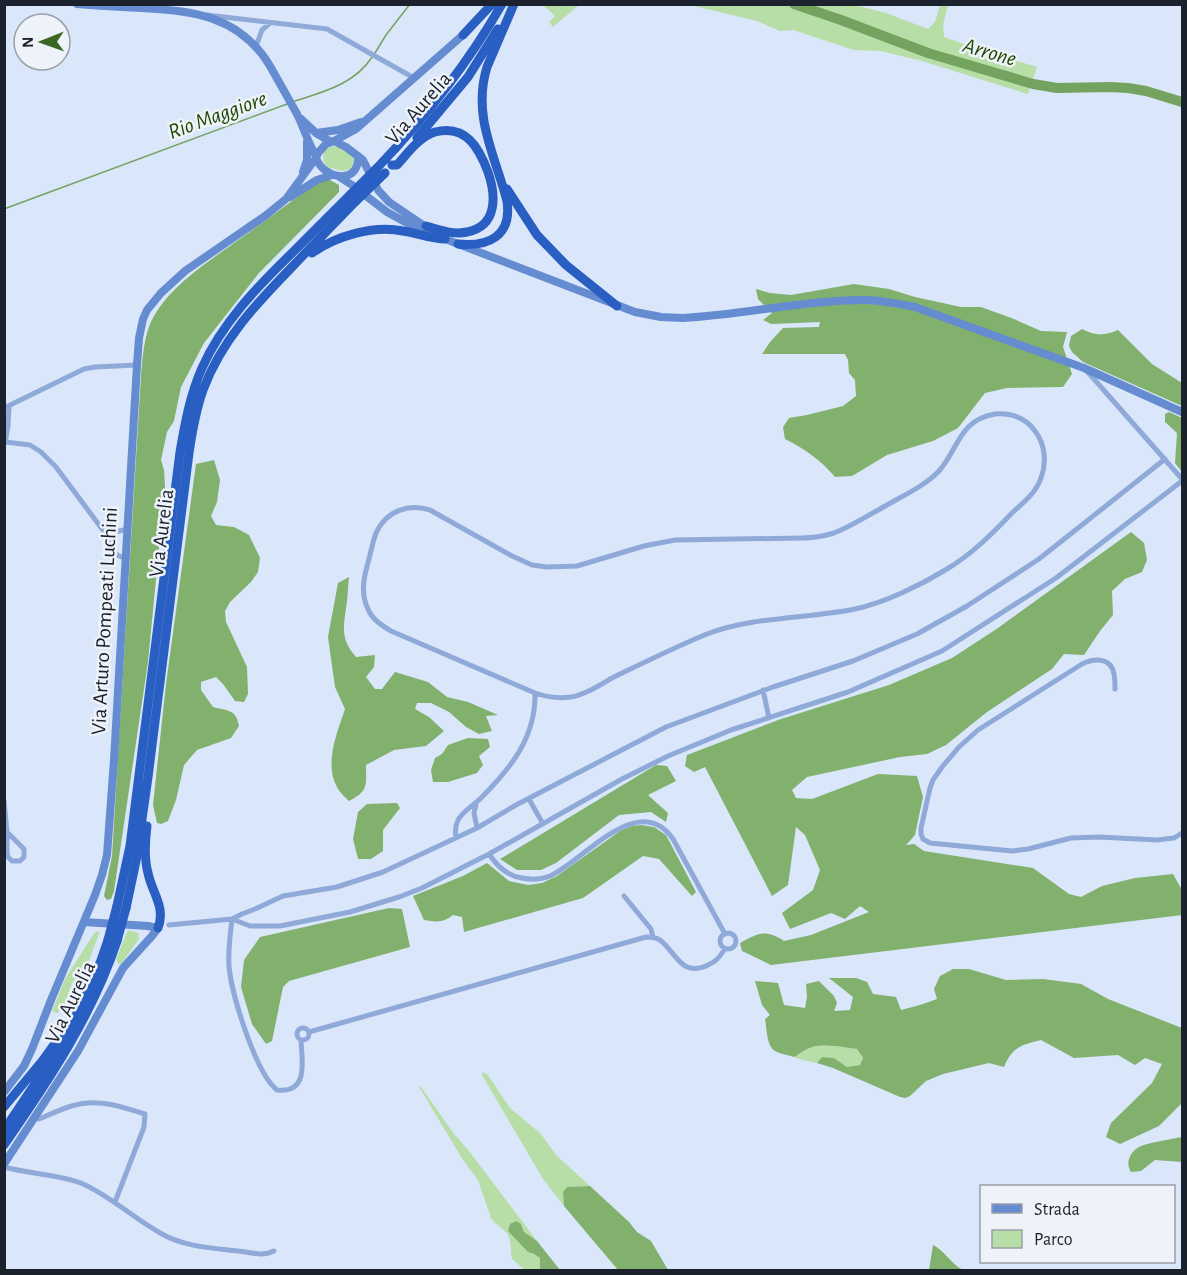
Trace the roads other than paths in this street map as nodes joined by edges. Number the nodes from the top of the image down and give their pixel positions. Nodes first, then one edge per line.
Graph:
1 (77, 4) edge
2 (492, 4) edge
3 (502, 4) edge
4 (512, 4) edge
5 (188, 12) junction
6 (270, 23) junction
7 (463, 35) joint
8 (256, 46) junction
9 (414, 78) junction
10 (297, 114) junction
11 (367, 118) junction
12 (316, 133) junction
13 (307, 138) junction
14 (333, 142) junction
15 (358, 156) junction
16 (316, 157) junction
17 (392, 165) junction
18 (381, 170) junction
19 (335, 175) junction
20 (501, 181) junction
21 (298, 183) junction
22 (353, 198) junction
23 (286, 199) junction
24 (429, 230) junction
25 (445, 239) junction
26 (458, 244) junction
27 (278, 282) junction
28 (617, 306) junction
29 (137, 365) junction
30 (1084, 368) junction
31 (7, 407) edge
32 (1182, 412) edge
33 (5, 443) edge
34 (1165, 459) junction
35 (1182, 480) edge
36 (128, 529) junction
37 (108, 537) junction
38 (126, 558) junction
39 (1115, 689) dead end
40 (763, 690) junction
41 (535, 693) junction
42 (155, 717) junction
43 (769, 718) junction
44 (529, 799) junction
45 (4, 801) edge
46 (476, 802) junction
47 (543, 824) junction
48 (477, 828) junction
49 (7, 832) junction
50 (1182, 833) edge
51 (456, 838) junction
52 (489, 854) junction
53 (624, 896) dead end
54 (122, 907) junction
55 (232, 919) junction
56 (84, 922) junction
57 (169, 924) dead end
58 (158, 928) junction
59 (725, 934) junction
60 (653, 937) junction
61 (112, 940) junction
62 (725, 948) junction
63 (90, 989) junction
64 (309, 1032) junction
65 (301, 1040) junction
66 (4, 1092) edge
67 (4, 1107) edge
68 (35, 1117) junction
69 (4, 1130) edge
70 (4, 1145) edge
71 (4, 1165) edge
72 (115, 1202) junction
73 (274, 1251) dead end

1 - 5 street
2 - 7 highway
3 - 18 highway, Via Aurelia
4 - 17 highway, Via Aurelia
4 - 20 highway
5 - 6 street
5 - 8 street
6 - 8 street
6 - 9 street
7 - 9 street
8 - 10 street
9 - 11 street
10 - 12 street
10 - 13 street
11 - 12 street
11 - 14 street
12 - 14 street
13 - 16 street
13 - 21 street, Via Arturo Pompeati Luchini
14 - 15 street
14 - 16 street
15 - 19 street
15 - 24 street
16 - 19 street
16 - 21 street, Via Arturo Pompeati Luchini
17 - 18 highway, Via Aurelia
17 - 24 highway
18 - 22 highway, Via Aurelia, bridge
19 - 23 street, Via Arturo Pompeati Luchini
19 - 24 street
20 - 26 highway
20 - 28 highway
21 - 23 street, Via Arturo Pompeati Luchini
22 - 27 highway, Via Aurelia
22 - 54 highway, Via Aurelia
23 - 29 street, Via Arturo Pompeati Luchini
24 - 25 street
25 - 26 street
25 - 27 highway
26 - 28 street
27 - 42 highway, Via Aurelia
28 - 30 street
29 - 31 street
29 - 36 street, Via Arturo Pompeati Luchini
30 - 32 street
30 - 34 street
31 - 33 street
33 - 37 street
34 - 35 street
34 - 40 street
35 - 43 street
36 - 37 street
36 - 38 street, Via Arturo Pompeati Luchini
37 - 38 street
38 - 56 street, Via Arturo Pompeati Luchini
39 - 50 street
40 - 43 street
40 - 44 street
41 - 41 street
41 - 46 street
42 - 54 highway, Via Aurelia
42 - 58 highway
43 - 47 street
44 - 47 street
44 - 48 street
45 - 49 street
46 - 48 street
46 - 51 street
47 - 52 street
48 - 51 street
49 - 49 street
51 - 55 street
52 - 55 street
52 - 59 street
53 - 60 street
54 - 61 highway, Via Aurelia, bridge
55 - 57 street
55 - 65 street
56 - 58 street
56 - 66 street, Via Arturo Pompeati Luchini
58 - 68 street
59 - 62 street
59 - 62 street
60 - 62 street
60 - 64 street
61 - 63 highway, Via Aurelia
61 - 70 highway, Via Aurelia
63 - 67 highway
63 - 69 highway, Via Aurelia
64 - 65 street
64 - 65 street
68 - 71 street
68 - 72 street
71 - 72 street
72 - 73 street

